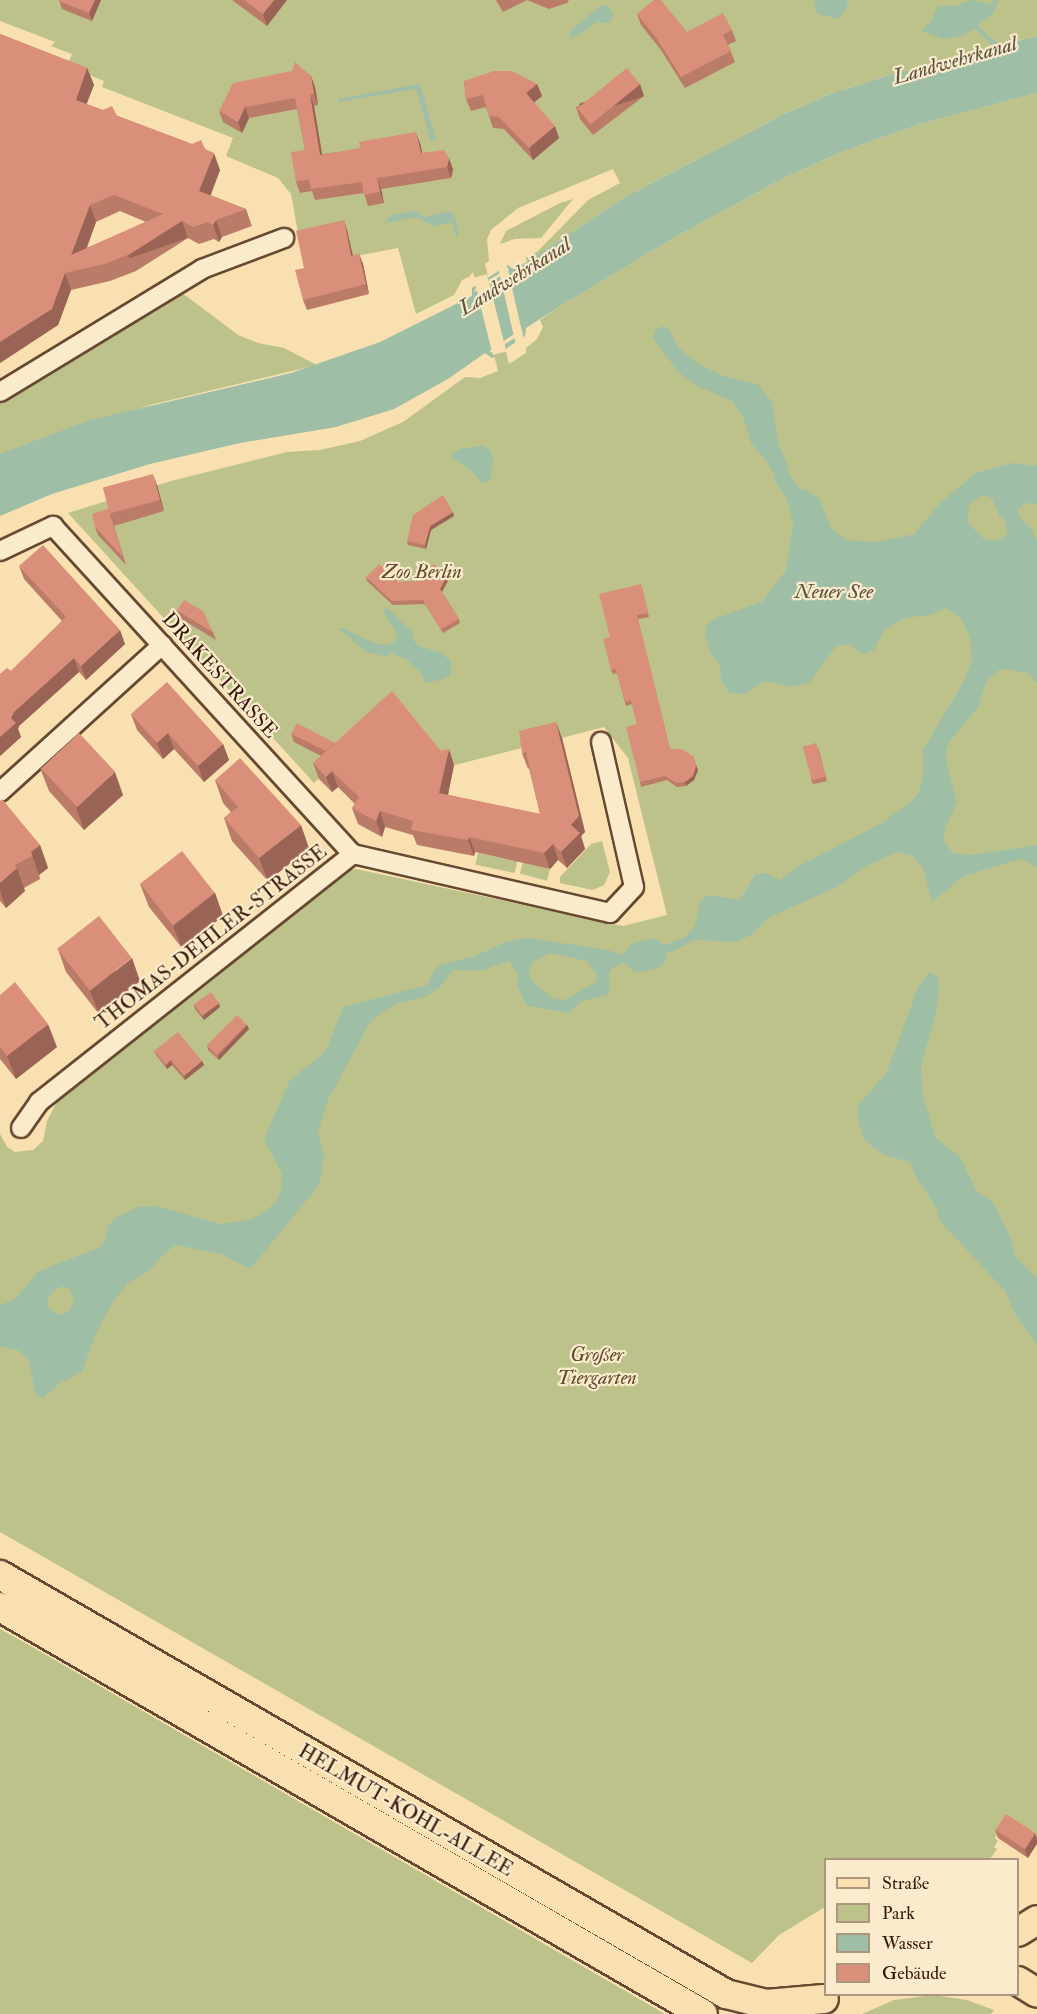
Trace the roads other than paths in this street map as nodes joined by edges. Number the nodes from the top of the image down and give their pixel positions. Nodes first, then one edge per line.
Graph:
1 (285, 238) dead end
2 (0, 392) edge
3 (0, 551) edge
4 (162, 645) junction
5 (601, 742) dead end
6 (0, 792) edge
7 (353, 854) junction
8 (21, 1128) dead end
9 (0, 1575) edge
10 (0, 1606) edge
11 (1037, 1920) edge
12 (1019, 1931) edge
13 (1019, 1982) edge
14 (1037, 1993) edge
15 (821, 2003) edge
16 (704, 2014) edge

1 - 2 street
3 - 4 street, DRAKESTRASSE
4 - 6 street
4 - 7 street, DRAKESTRASSE
5 - 7 street, THOMAS-DEHLER-STRASSE
7 - 8 street, THOMAS-DEHLER-STRASSE
9 - 15 main road, HELMUT-KOHL-ALLEE
10 - 16 main road, HELMUT-KOHL-ALLEE
11 - 12 main road
13 - 14 main road

